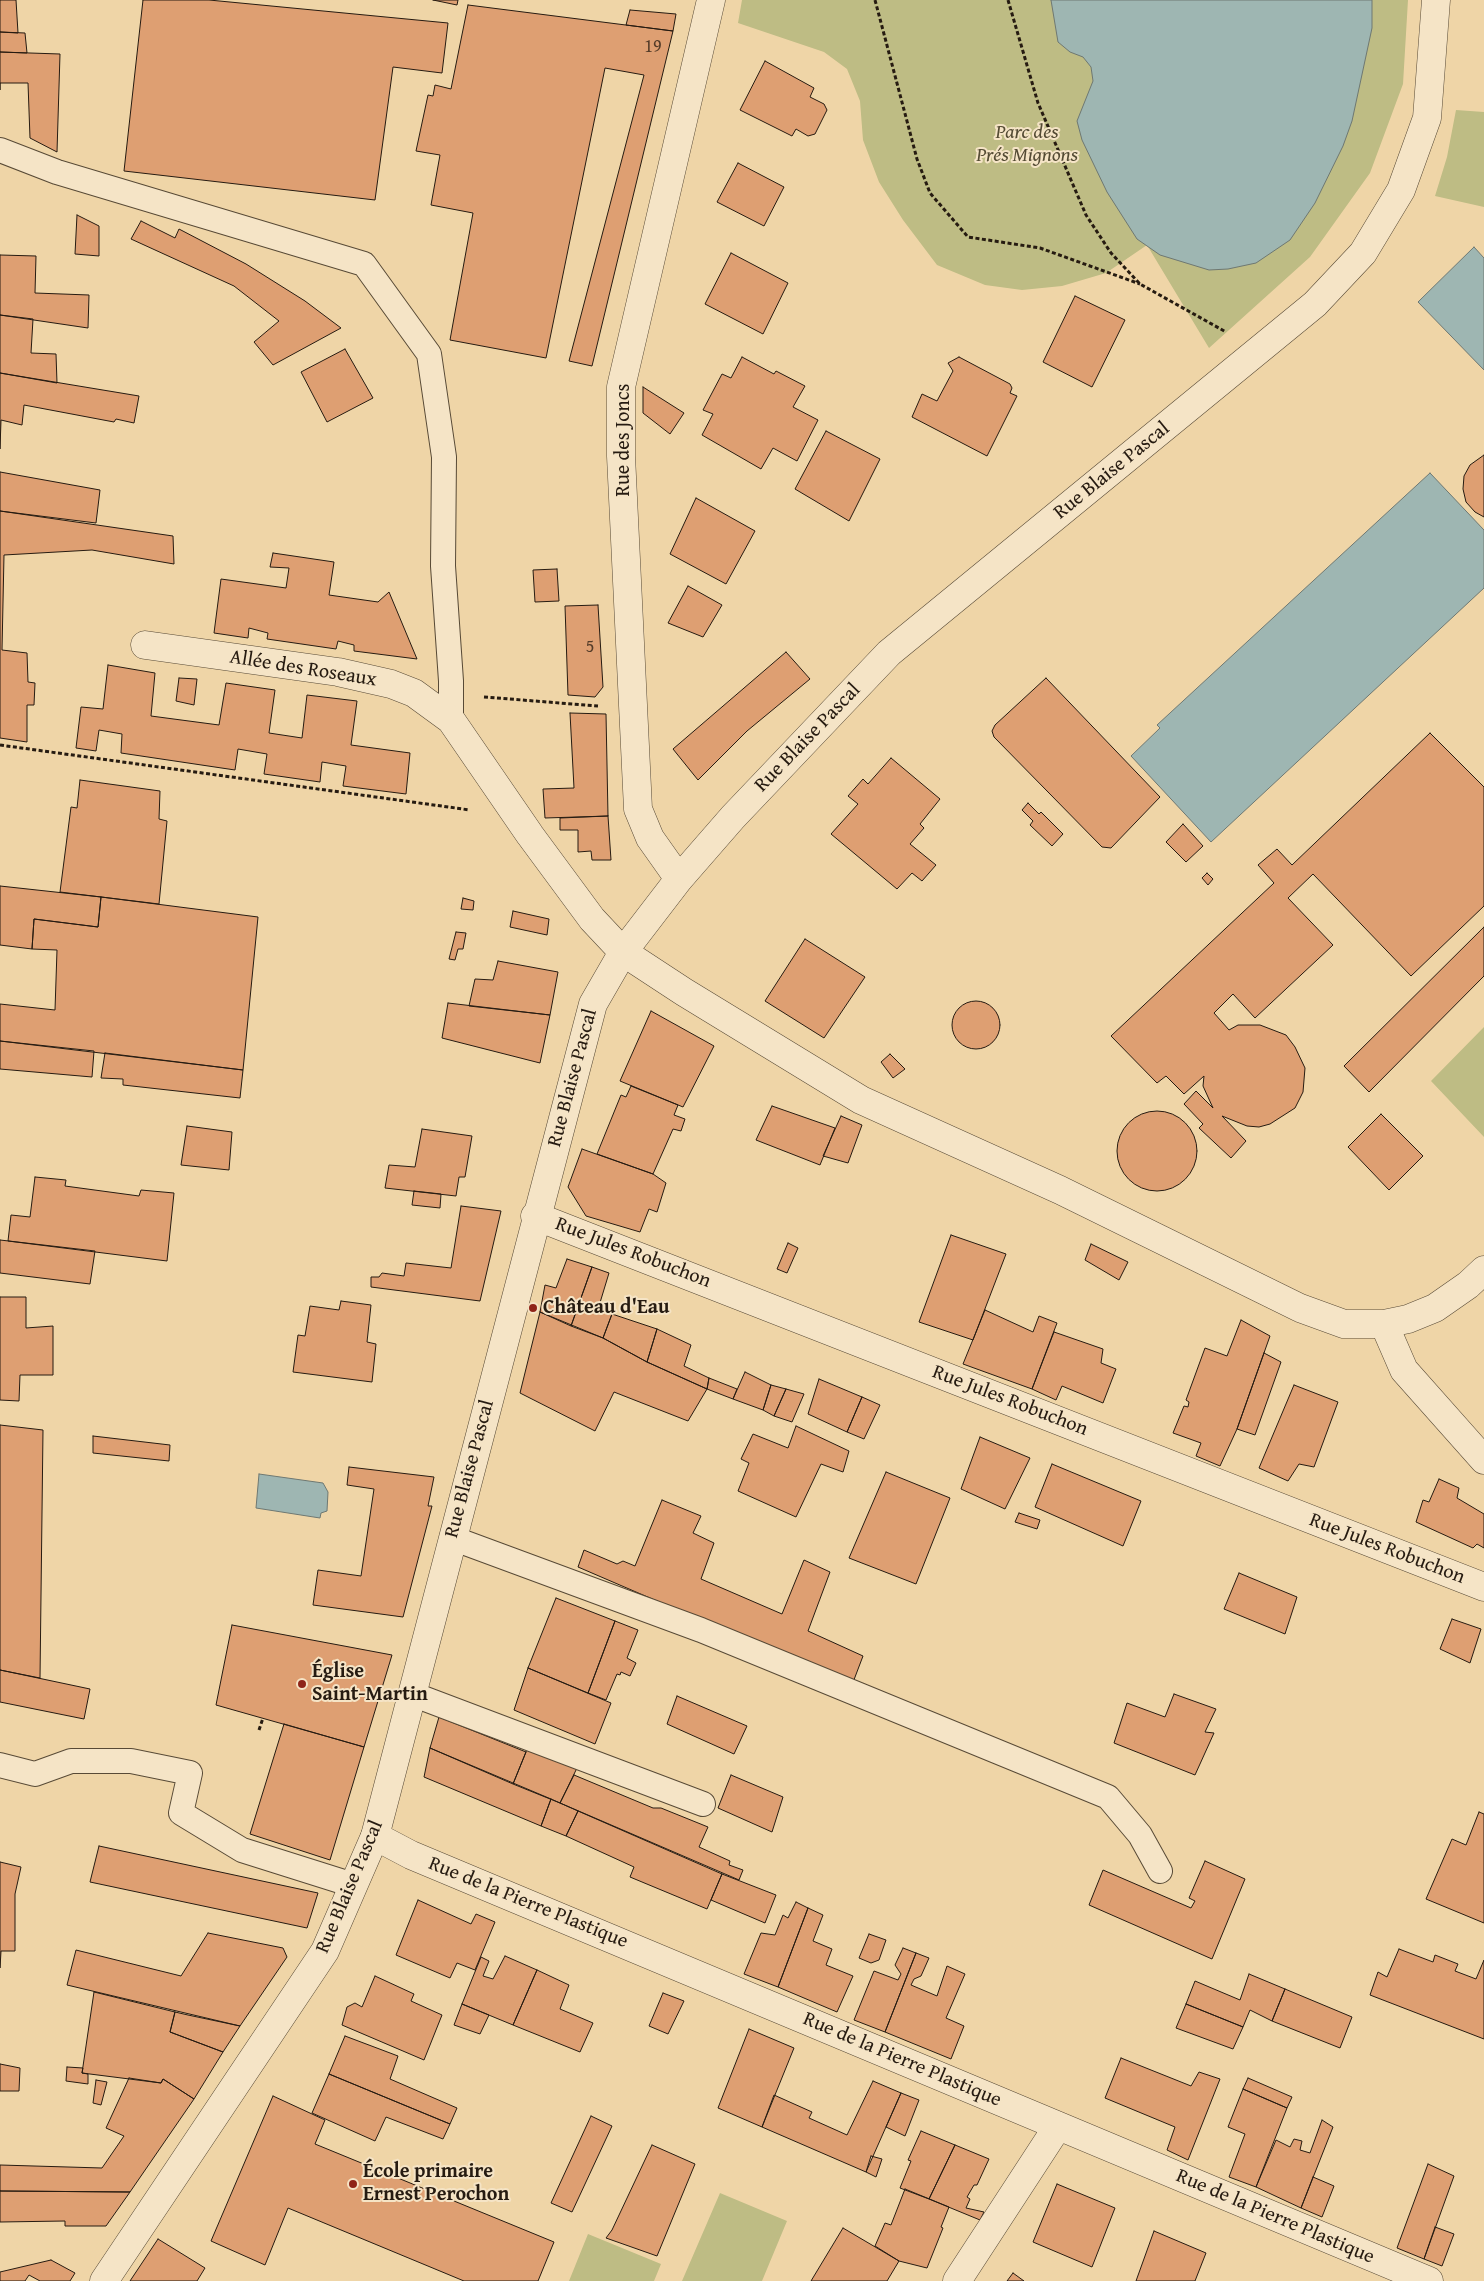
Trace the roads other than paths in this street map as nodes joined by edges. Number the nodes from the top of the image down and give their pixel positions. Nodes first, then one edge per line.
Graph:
1 (711, 0) edge
2 (1436, 0) edge
3 (0, 150) edge
4 (145, 645) dead end
5 (451, 707) junction
6 (679, 879) junction
7 (623, 952) junction
8 (536, 1216) junction
9 (1484, 1270) edge
10 (1384, 1324) junction
11 (1484, 1460) edge
12 (452, 1538) junction
13 (1484, 1588) edge
14 (412, 1694) junction
15 (0, 1765) edge
16 (703, 1804) dead end
17 (375, 1836) junction
18 (1160, 1871) dead end
19 (353, 1885) junction
20 (1058, 2126) junction
21 (104, 2281) edge
22 (957, 2281) edge
23 (1429, 2281) edge

1 - 6 street, Rue des Joncs
2 - 6 street, Rue Blaise Pascal
3 - 5 lane
4 - 5 street, Allée des Roseaux
5 - 7 street, Allée des Roseaux
6 - 7 street, Rue Blaise Pascal
7 - 8 street, Rue Blaise Pascal
7 - 10 street, Allée des Roseaux
8 - 12 street, Rue Blaise Pascal
8 - 13 street, Rue Jules Robuchon
9 - 10 street, Allée des Roseaux
10 - 11 street
12 - 14 street, Rue Blaise Pascal
12 - 18 lane
14 - 16 lane
14 - 17 street, Rue Blaise Pascal
15 - 19 lane
17 - 19 street, Rue Blaise Pascal
17 - 20 street, Rue de la Pierre Plastique
19 - 21 street, Rue Blaise Pascal
20 - 22 street
20 - 23 street, Rue de la Pierre Plastique

